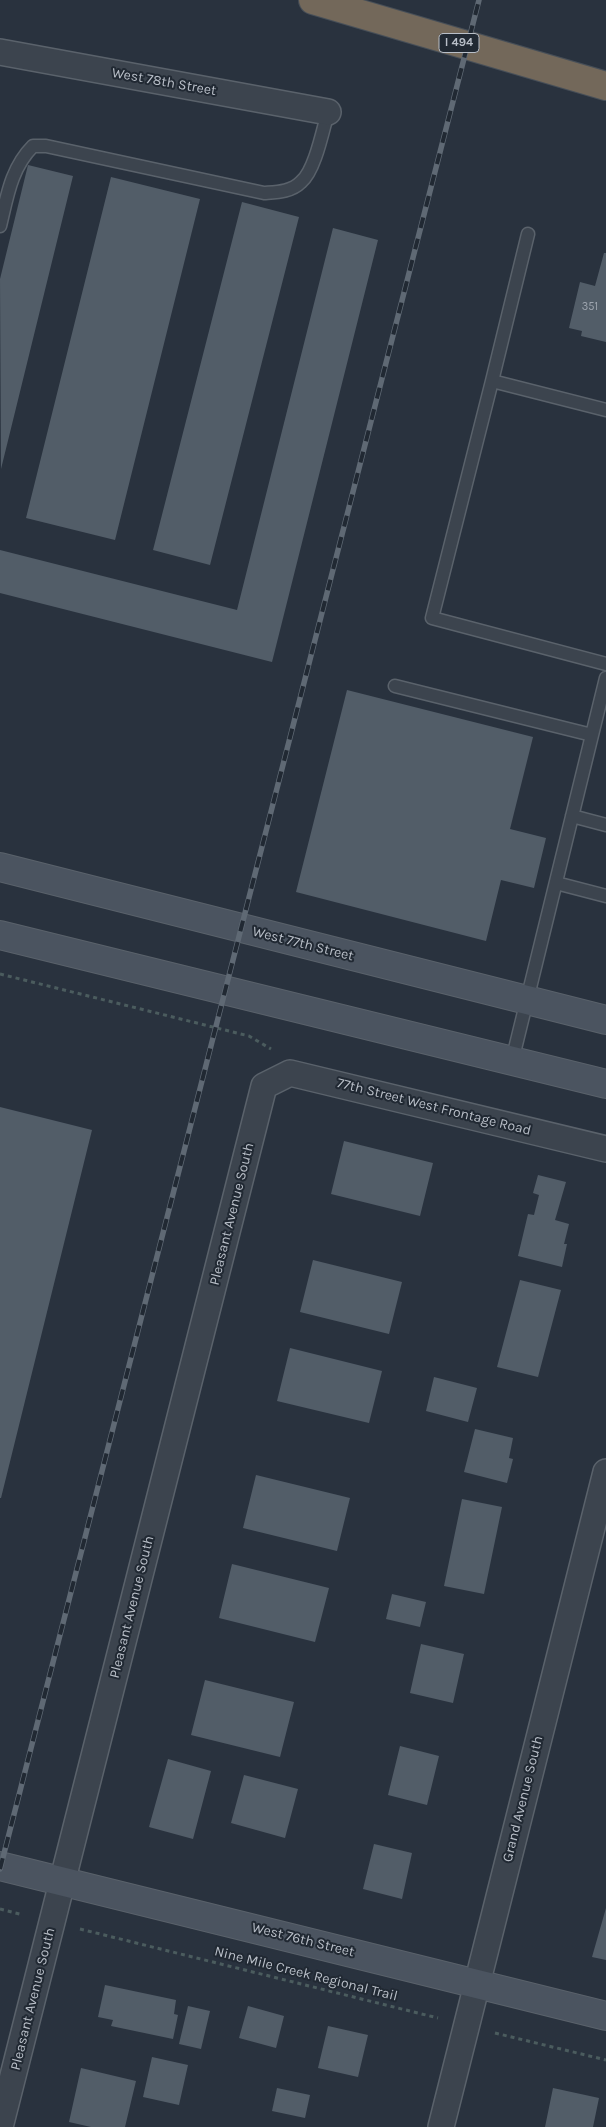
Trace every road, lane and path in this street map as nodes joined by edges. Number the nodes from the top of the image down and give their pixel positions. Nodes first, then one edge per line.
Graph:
1 (312, 0) edge
2 (0, 52) edge
3 (606, 86) edge
4 (328, 112) joint
5 (0, 226) edge
6 (528, 234) dead end
7 (492, 380) junction
8 (606, 410) edge
9 (606, 664) edge
10 (606, 678) edge
11 (395, 686) dead end
12 (592, 735) junction
13 (572, 816) junction
14 (606, 825) edge
15 (0, 867) edge
16 (556, 883) junction
17 (606, 896) edge
18 (0, 935) edge
19 (0, 974) edge
20 (527, 1000) junction
21 (606, 1020) edge
22 (512, 1062) junction
23 (290, 1073) junction
24 (606, 1084) edge
25 (606, 1150) edge
26 (606, 1472) edge
27 (0, 1866) edge
28 (63, 1880) junction
29 (0, 1909) edge
30 (53, 1922) junction
31 (477, 1984) junction
32 (606, 2016) edge
33 (466, 2026) junction
34 (606, 2060) edge
35 (0, 2127) edge
36 (441, 2127) edge

1 - 3 highway, I 494
2 - 4 street, West 78th Street
4 - 5 lane
6 - 7 lane
7 - 8 lane
7 - 9 lane
10 - 12 lane
11 - 12 lane
12 - 13 lane
13 - 14 lane
13 - 16 lane
15 - 20 street, West 77th Street
16 - 17 lane
16 - 20 lane
18 - 22 street
19 - 23 path
20 - 21 street, West 77th Street
20 - 22 lane
22 - 24 street
23 - 25 street, 77th Street West Frontage Road
23 - 28 street, Pleasant Avenue South
26 - 31 street, Grand Avenue South
27 - 28 street, West 76th Street
28 - 30 street, Pleasant Avenue South
28 - 31 street, West 76th Street
29 - 30 path, Nine Mile Creek Regional Trail
30 - 33 path, Nine Mile Creek Regional Trail
30 - 35 street, Pleasant Avenue South
31 - 32 street, West 76th Street
31 - 33 street, Grand Avenue South
33 - 34 path, Nine Mile Creek Regional Trail
33 - 36 street, Grand Avenue South

